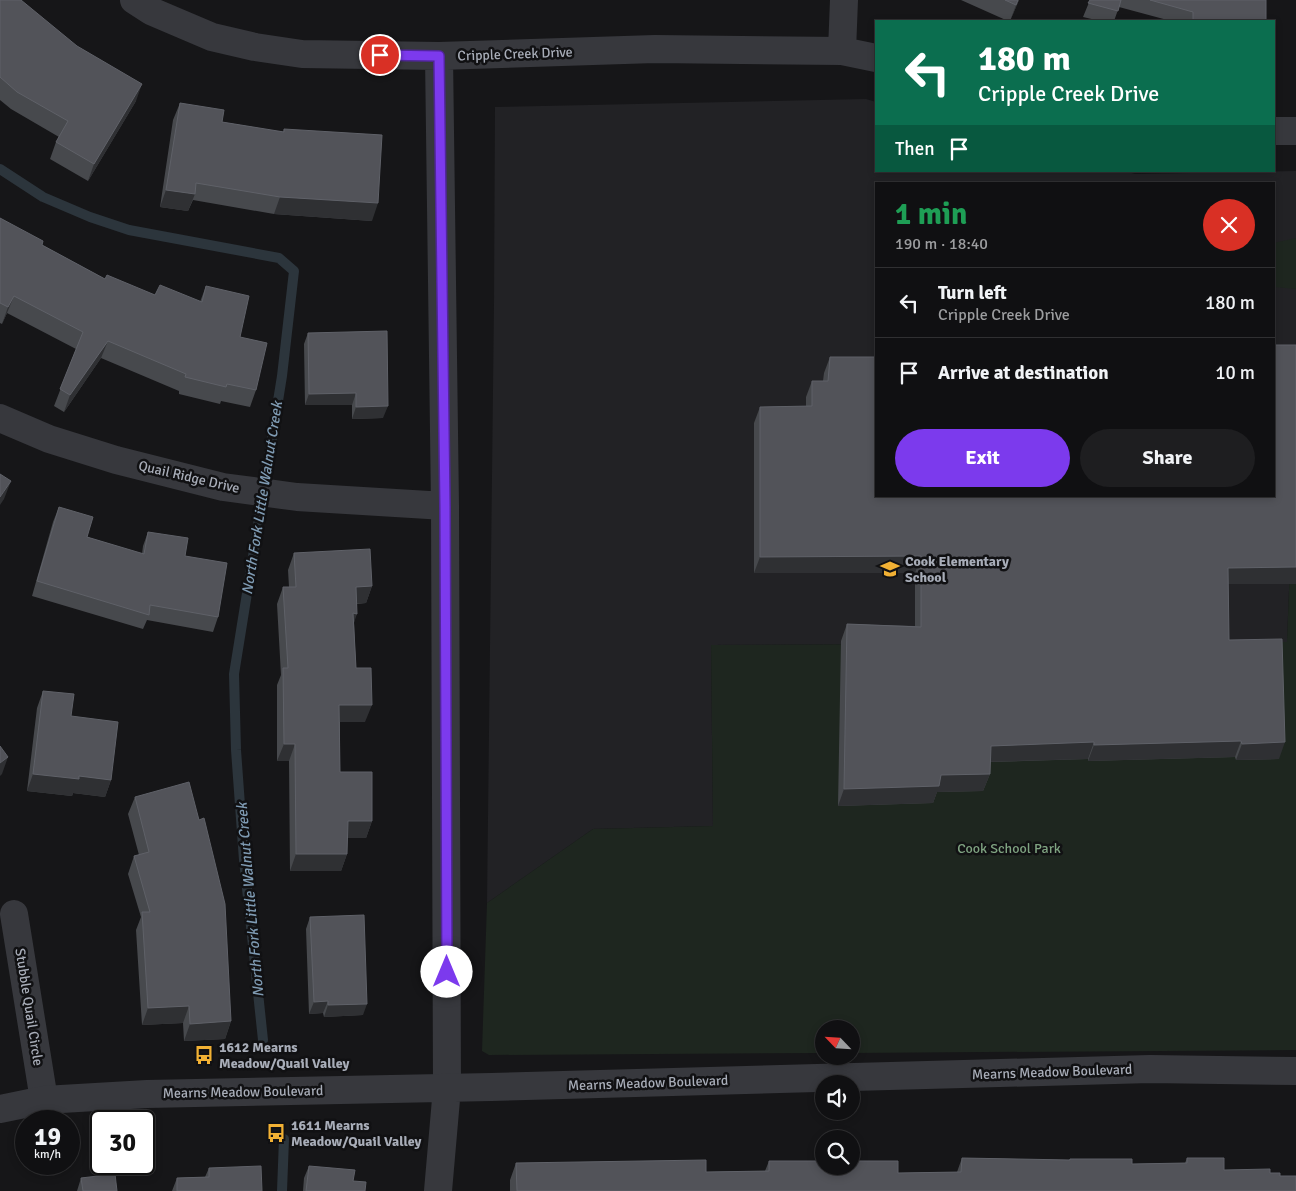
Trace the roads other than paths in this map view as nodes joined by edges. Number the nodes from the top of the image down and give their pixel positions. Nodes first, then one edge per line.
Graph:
1 (844, 0) edge
2 (147, 4) edge
3 (842, 51) junction
4 (439, 56) junction
5 (875, 58) edge
6 (1275, 131) edge
7 (1296, 131) edge
8 (0, 418) edge
9 (445, 506) junction
10 (14, 914) dead end
11 (1296, 1071) edge
12 (447, 1088) junction
13 (44, 1100) junction
14 (0, 1109) edge
15 (438, 1191) edge

1 - 3 street
2 - 4 street, Cripple Creek Drive
3 - 4 street, Cripple Creek Drive
3 - 5 street, Cripple Creek Drive
4 - 9 street
6 - 7 street
8 - 9 street, Quail Ridge Drive
9 - 12 street
10 - 13 street, Stubble Quail Circle
11 - 12 street, Mearns Meadow Boulevard
12 - 13 street, Mearns Meadow Boulevard
12 - 15 street
13 - 14 street, Mearns Meadow Boulevard

